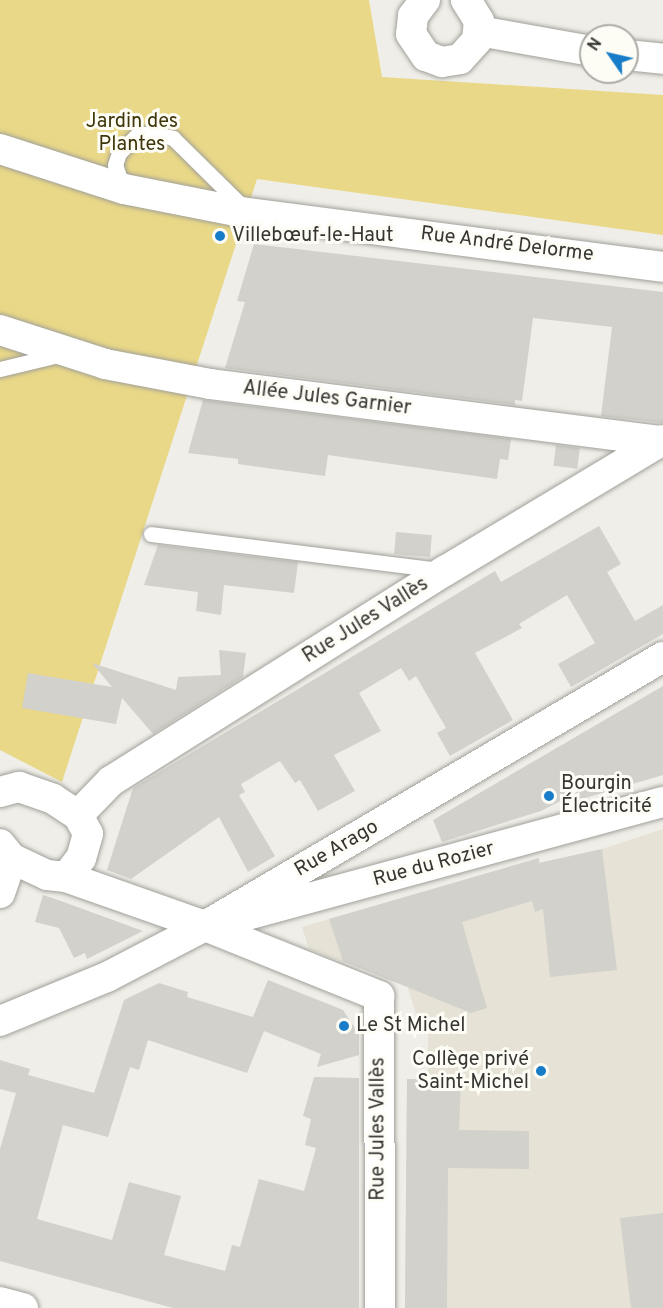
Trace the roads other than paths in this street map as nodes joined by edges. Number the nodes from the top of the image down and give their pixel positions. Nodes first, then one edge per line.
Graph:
1 (425, 0) edge
2 (466, 0) edge
3 (479, 31) junction
4 (579, 49) edge
5 (639, 56) edge
6 (663, 59) edge
7 (0, 149) edge
8 (124, 189) junction
9 (249, 213) junction
10 (663, 267) edge
11 (0, 330) edge
12 (67, 352) junction
13 (0, 369) edge
14 (662, 440) edge
15 (151, 534) dead end
16 (445, 571) junction
17 (663, 657) edge
18 (0, 792) edge
19 (663, 802) edge
20 (78, 815) junction
21 (6, 851) edge
22 (66, 877) junction
23 (0, 893) edge
24 (206, 926) junction
25 (0, 1021) edge
26 (0, 1302) edge
27 (23, 1308) edge
28 (380, 1308) edge

1 - 3 street
2 - 3 street
3 - 4 street
5 - 6 street
7 - 8 street, Rue André Delorme
8 - 9 street, Rue André Delorme
8 - 9 lane
9 - 10 street, Rue André Delorme
11 - 12 street, Allée Jules Garnier
12 - 13 lane
12 - 14 street, Allée Jules Garnier
14 - 16 street, Rue Jules Vallès
15 - 16 lane
16 - 20 street, Rue Jules Vallès
17 - 24 street, Rue Arago
18 - 20 street
19 - 24 street, Rue du Rozier
20 - 22 street
21 - 22 street, Rue Jules Vallès
21 - 23 street
22 - 24 street, Rue Jules Vallès
24 - 25 street, Rue Arago
24 - 28 street, Rue Jules Vallès
26 - 27 street

